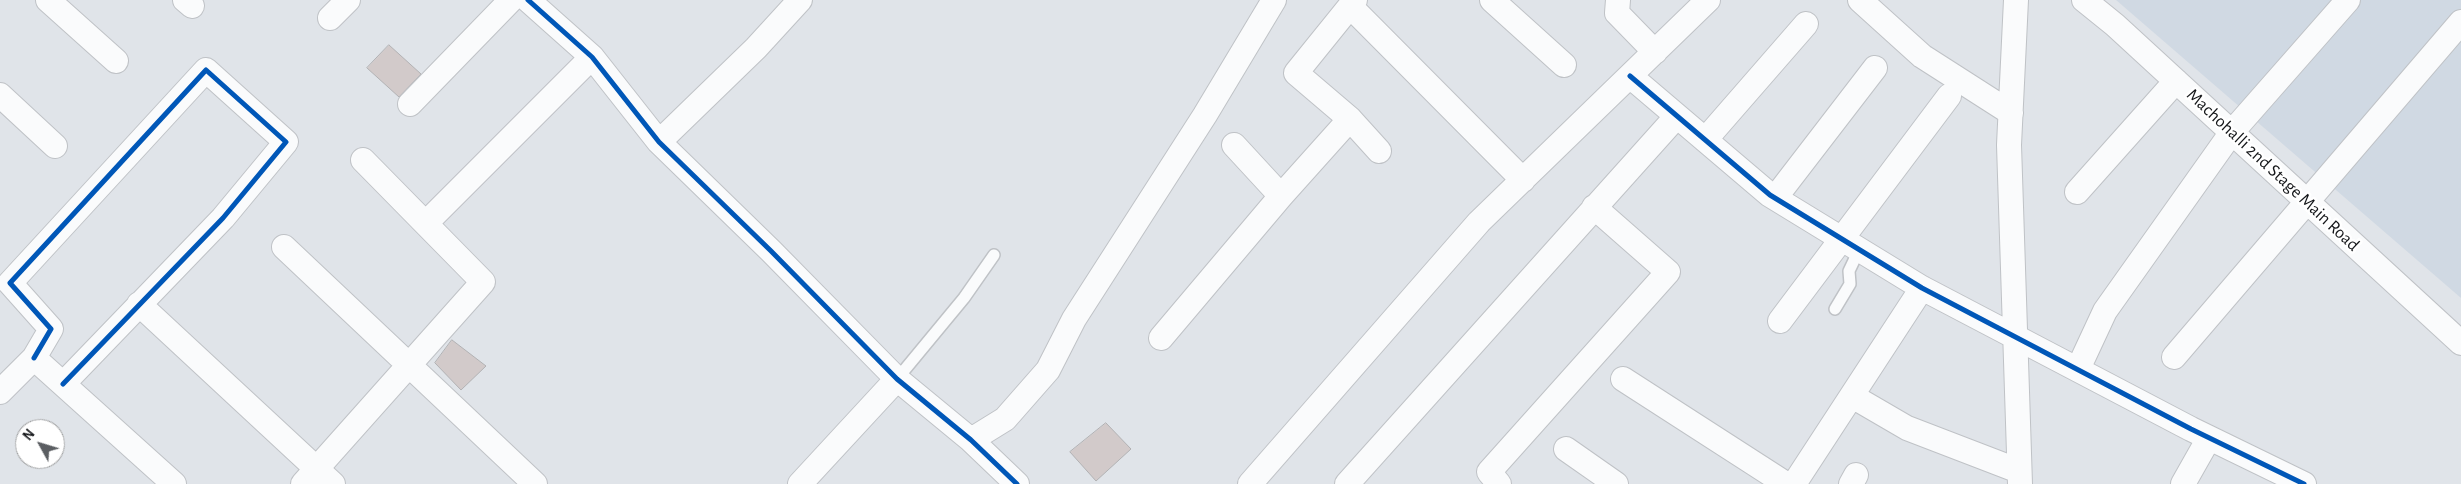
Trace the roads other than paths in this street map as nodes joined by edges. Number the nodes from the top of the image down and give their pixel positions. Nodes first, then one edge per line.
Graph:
1 (48, 0) edge
2 (348, 0) edge
3 (511, 0) edge
4 (528, 0) edge
5 (800, 0) edge
6 (1274, 0) edge
7 (1492, 0) edge
8 (1618, 0) edge
9 (1708, 0) edge
10 (1860, 0) edge
11 (2016, 0) edge
12 (2084, 0) edge
13 (2348, 0) edge
14 (1353, 3) edge
15 (330, 18) dead end
16 (2461, 22) edge
17 (1806, 24) dead end
18 (1656, 52) junction
19 (592, 57) junction
20 (116, 61) dead end
21 (1564, 65) dead end
22 (1875, 68) dead end
23 (1630, 76) junction
24 (2176, 81) junction
25 (0, 95) edge
26 (1948, 96) dead end
27 (410, 104) dead end
28 (2011, 113) junction
29 (1677, 116) junction
30 (1350, 119) junction
31 (2232, 132) junction
32 (1705, 140) junction
33 (659, 142) junction
34 (1234, 145) dead end
35 (55, 146) dead end
36 (1378, 151) dead end
37 (363, 160) dead end
38 (1523, 180) junction
39 (2077, 192) dead end
40 (1281, 196) junction
41 (1775, 198) junction
42 (2307, 201) junction
43 (1594, 207) junction
44 (426, 223) junction
45 (1850, 244) junction
46 (284, 247) dead end
47 (994, 255) dead end
48 (1922, 288) junction
49 (139, 304) junction
50 (1836, 309) dead end
51 (1780, 321) dead end
52 (2015, 336) junction
53 (1161, 338) dead end
54 (2461, 343) edge
55 (2174, 357) dead end
56 (34, 358) junction
57 (408, 364) junction
58 (2078, 369) junction
59 (897, 379) junction
60 (1623, 379) dead end
61 (63, 384) junction
62 (0, 392) edge
63 (1852, 396) junction
64 (2209, 438) junction
65 (971, 440) junction
66 (1566, 449) dead end
67 (2267, 476) edge
68 (2020, 478) edge
69 (317, 479) edge
70 (174, 484) edge
71 (535, 484) edge
72 (800, 484) edge
73 (1018, 484) edge
74 (1250, 484) edge
75 (1347, 484) edge
76 (1499, 484) edge
77 (1616, 484) edge
78 (1786, 484) edge
79 (1794, 484) edge
80 (2183, 484) edge
81 (2304, 484) edge

1 - 20 street
2 - 15 street
3 - 27 street
4 - 19 street
5 - 33 street
6 - 65 street
7 - 21 street
8 - 18 street
9 - 18 street
10 - 28 street
11 - 28 street
12 - 24 street, Machohalli 2nd Stage Main Road
13 - 31 street
14 - 30 street
14 - 38 street
16 - 42 street
17 - 32 street
18 - 23 street
19 - 33 street
19 - 44 street
22 - 41 street
23 - 29 street
23 - 38 street
24 - 31 street, Machohalli 2nd Stage Main Road
24 - 39 street
25 - 35 street
26 - 45 street
28 - 52 street
29 - 32 street
29 - 43 street
30 - 36 street
30 - 40 street
31 - 42 street, Machohalli 2nd Stage Main Road
31 - 58 street
32 - 41 street
33 - 59 street
34 - 40 street
37 - 44 street
38 - 74 street
40 - 53 street
41 - 45 street
42 - 54 street, Machohalli 2nd Stage Main Road
42 - 55 street
43 - 75 street
43 - 76 street
44 - 57 street
45 - 48 street
45 - 50 lane
45 - 51 street
46 - 57 street
47 - 59 lane
48 - 52 street
48 - 63 street
49 - 56 street
49 - 61 street
49 - 69 street
52 - 58 street
52 - 68 street
56 - 61 street
56 - 62 street
57 - 69 street
57 - 71 street
58 - 64 street
59 - 65 street
59 - 72 street
60 - 78 street
61 - 70 street
63 - 68 street
63 - 79 street
64 - 67 street
64 - 80 street
65 - 73 street
66 - 77 street
67 - 81 street

